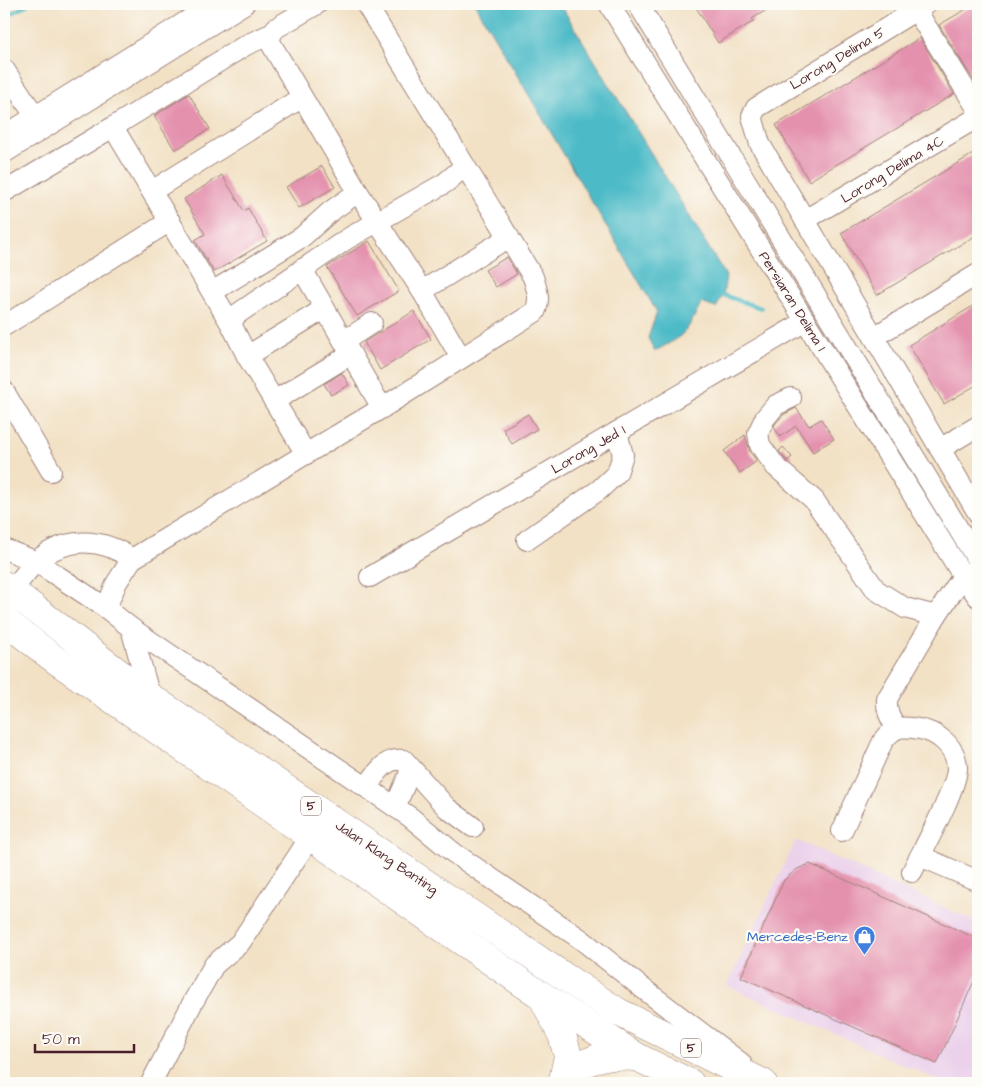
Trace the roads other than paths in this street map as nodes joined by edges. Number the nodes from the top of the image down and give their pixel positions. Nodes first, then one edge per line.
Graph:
1 (214, 4) edge
2 (244, 4) edge
3 (318, 4) edge
4 (366, 4) edge
5 (609, 4) edge
6 (638, 4) edge
7 (921, 7) edge
8 (271, 34) junction
9 (4, 69) edge
10 (302, 98) junction
11 (700, 105) junction
12 (978, 110) edge
13 (679, 116) junction
14 (978, 117) edge
15 (39, 123) junction
16 (113, 127) junction
17 (4, 136) edge
18 (4, 153) edge
19 (464, 167) junction
20 (152, 191) junction
21 (4, 192) edge
22 (358, 192) junction
23 (805, 220) junction
24 (170, 221) junction
25 (377, 221) junction
26 (509, 237) junction
27 (302, 269) junction
28 (978, 274) edge
29 (422, 291) junction
30 (212, 292) junction
31 (324, 309) junction
32 (806, 321) junction
33 (372, 323) dead end
34 (231, 324) junction
35 (4, 326) edge
36 (874, 337) junction
37 (347, 347) junction
38 (247, 356) junction
39 (461, 358) junction
40 (4, 391) edge
41 (791, 398) dead end
42 (274, 402) junction
43 (382, 408) junction
44 (978, 426) edge
45 (617, 432) junction
46 (940, 449) junction
47 (306, 454) junction
48 (51, 471) dead end
49 (978, 513) edge
50 (527, 540) dead end
51 (4, 549) edge
52 (132, 559) junction
53 (978, 560) edge
54 (35, 562) junction
55 (971, 572) edge
56 (370, 576) dead end
57 (8, 588) edge
58 (978, 597) edge
59 (106, 608) junction
60 (936, 616) junction
61 (4, 620) edge
62 (131, 628) junction
63 (53, 658) junction
64 (150, 697) junction
65 (896, 728) junction
66 (410, 768) junction
67 (366, 787) junction
68 (396, 807) junction
69 (473, 827) dead end
70 (842, 830) dead end
71 (311, 836) junction
72 (978, 881) edge
73 (404, 902) junction
74 (641, 987) junction
75 (542, 996) junction
76 (618, 1012) junction
77 (637, 1057) junction
78 (562, 1082) edge
79 (150, 1083) edge
80 (690, 1083) edge
81 (763, 1083) edge
82 (769, 1083) edge

1 - 15 street
2 - 15 street
3 - 8 street
4 - 19 street
5 - 13 street, Persiaran Delima 1
6 - 11 street, Persiaran Delima 1
7 - 12 street
7 - 23 street, Lorong Delima 5
8 - 10 street
8 - 16 street
9 - 15 street
10 - 20 street
10 - 22 street
11 - 13 street
11 - 53 street, Persiaran Delima 1
13 - 32 street, Persiaran Delima 1
14 - 23 street, Lorong Delima 4C
15 - 17 street
15 - 18 street
16 - 20 street
16 - 21 street
19 - 25 street
19 - 26 street
20 - 24 street
22 - 25 street
22 - 30 street
23 - 36 street
24 - 30 street
24 - 35 street
25 - 27 street
25 - 29 street
26 - 29 street
26 - 39 street
27 - 31 street
27 - 34 street
28 - 36 street
29 - 39 street
30 - 34 street
31 - 37 street
31 - 38 street
32 - 45 street, Lorong Jed 1
32 - 55 street, Persiaran Delima 1
33 - 37 street
34 - 38 street
36 - 46 street
37 - 42 street
37 - 43 street
38 - 42 street
39 - 43 street
40 - 48 street
41 - 60 street
42 - 47 street
43 - 47 street
44 - 46 street
45 - 50 street
45 - 56 street, Lorong Jed 1
46 - 49 street
47 - 52 street
51 - 54 street
52 - 54 street
52 - 59 street
54 - 57 street
54 - 59 street
55 - 58 street, Persiaran Delima 1
55 - 60 street
57 - 63 street
57 - 64 highway, Jalan Klang Banting / 5
59 - 62 street
60 - 65 street
61 - 63 highway, Jalan Klang Banting / 5
62 - 64 street
62 - 67 street
63 - 71 highway, Jalan Klang Banting / 5
64 - 76 highway, Jalan Klang Banting / 5
65 - 70 street
65 - 72 street
66 - 67 street
66 - 68 street
66 - 69 street
67 - 68 street
68 - 74 street
71 - 73 highway, Jalan Klang Banting / 5
71 - 79 street
73 - 75 highway, Jalan Klang Banting / 5
73 - 76 highway
74 - 76 street
74 - 82 street
75 - 77 highway, Jalan Klang Banting / 5
75 - 78 highway
76 - 81 highway, Jalan Klang Banting / 5
77 - 78 highway
77 - 80 highway, Jalan Klang Banting / 5

